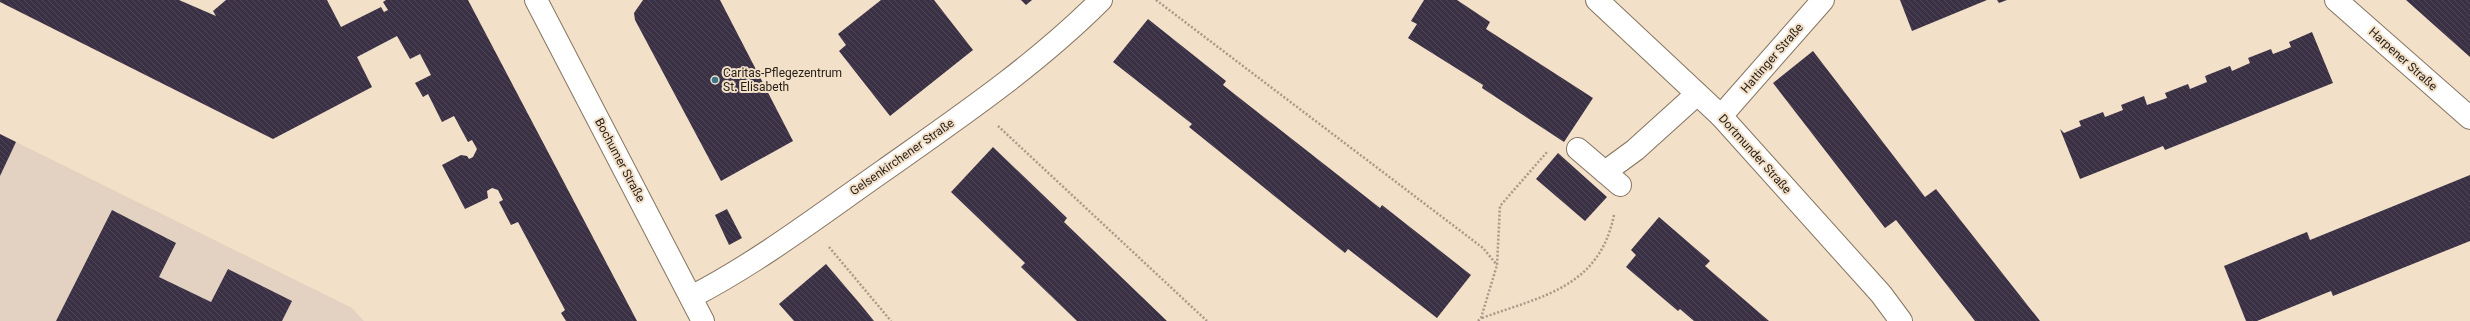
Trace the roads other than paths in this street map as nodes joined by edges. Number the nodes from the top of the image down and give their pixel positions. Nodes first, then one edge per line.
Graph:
1 (536, 0) edge
2 (1101, 0) edge
3 (1597, 0) edge
4 (1823, 0) edge
5 (2336, 0) edge
6 (1697, 94) junction
7 (1721, 116) junction
8 (2470, 118) edge
9 (1578, 149) road end
10 (691, 297) junction
11 (703, 321) edge
12 (1901, 321) edge

1 - 10 street, Bochumer Straße
2 - 10 street, Gelsenkirchener Straße
3 - 6 street, Dortmunder Straße
4 - 7 street, Hattinger Straße
5 - 8 street, Harpener Straße
6 - 7 street, Dortmunder Straße
6 - 9 street
7 - 12 street, Dortmunder Straße
10 - 11 street, Bochumer Straße

